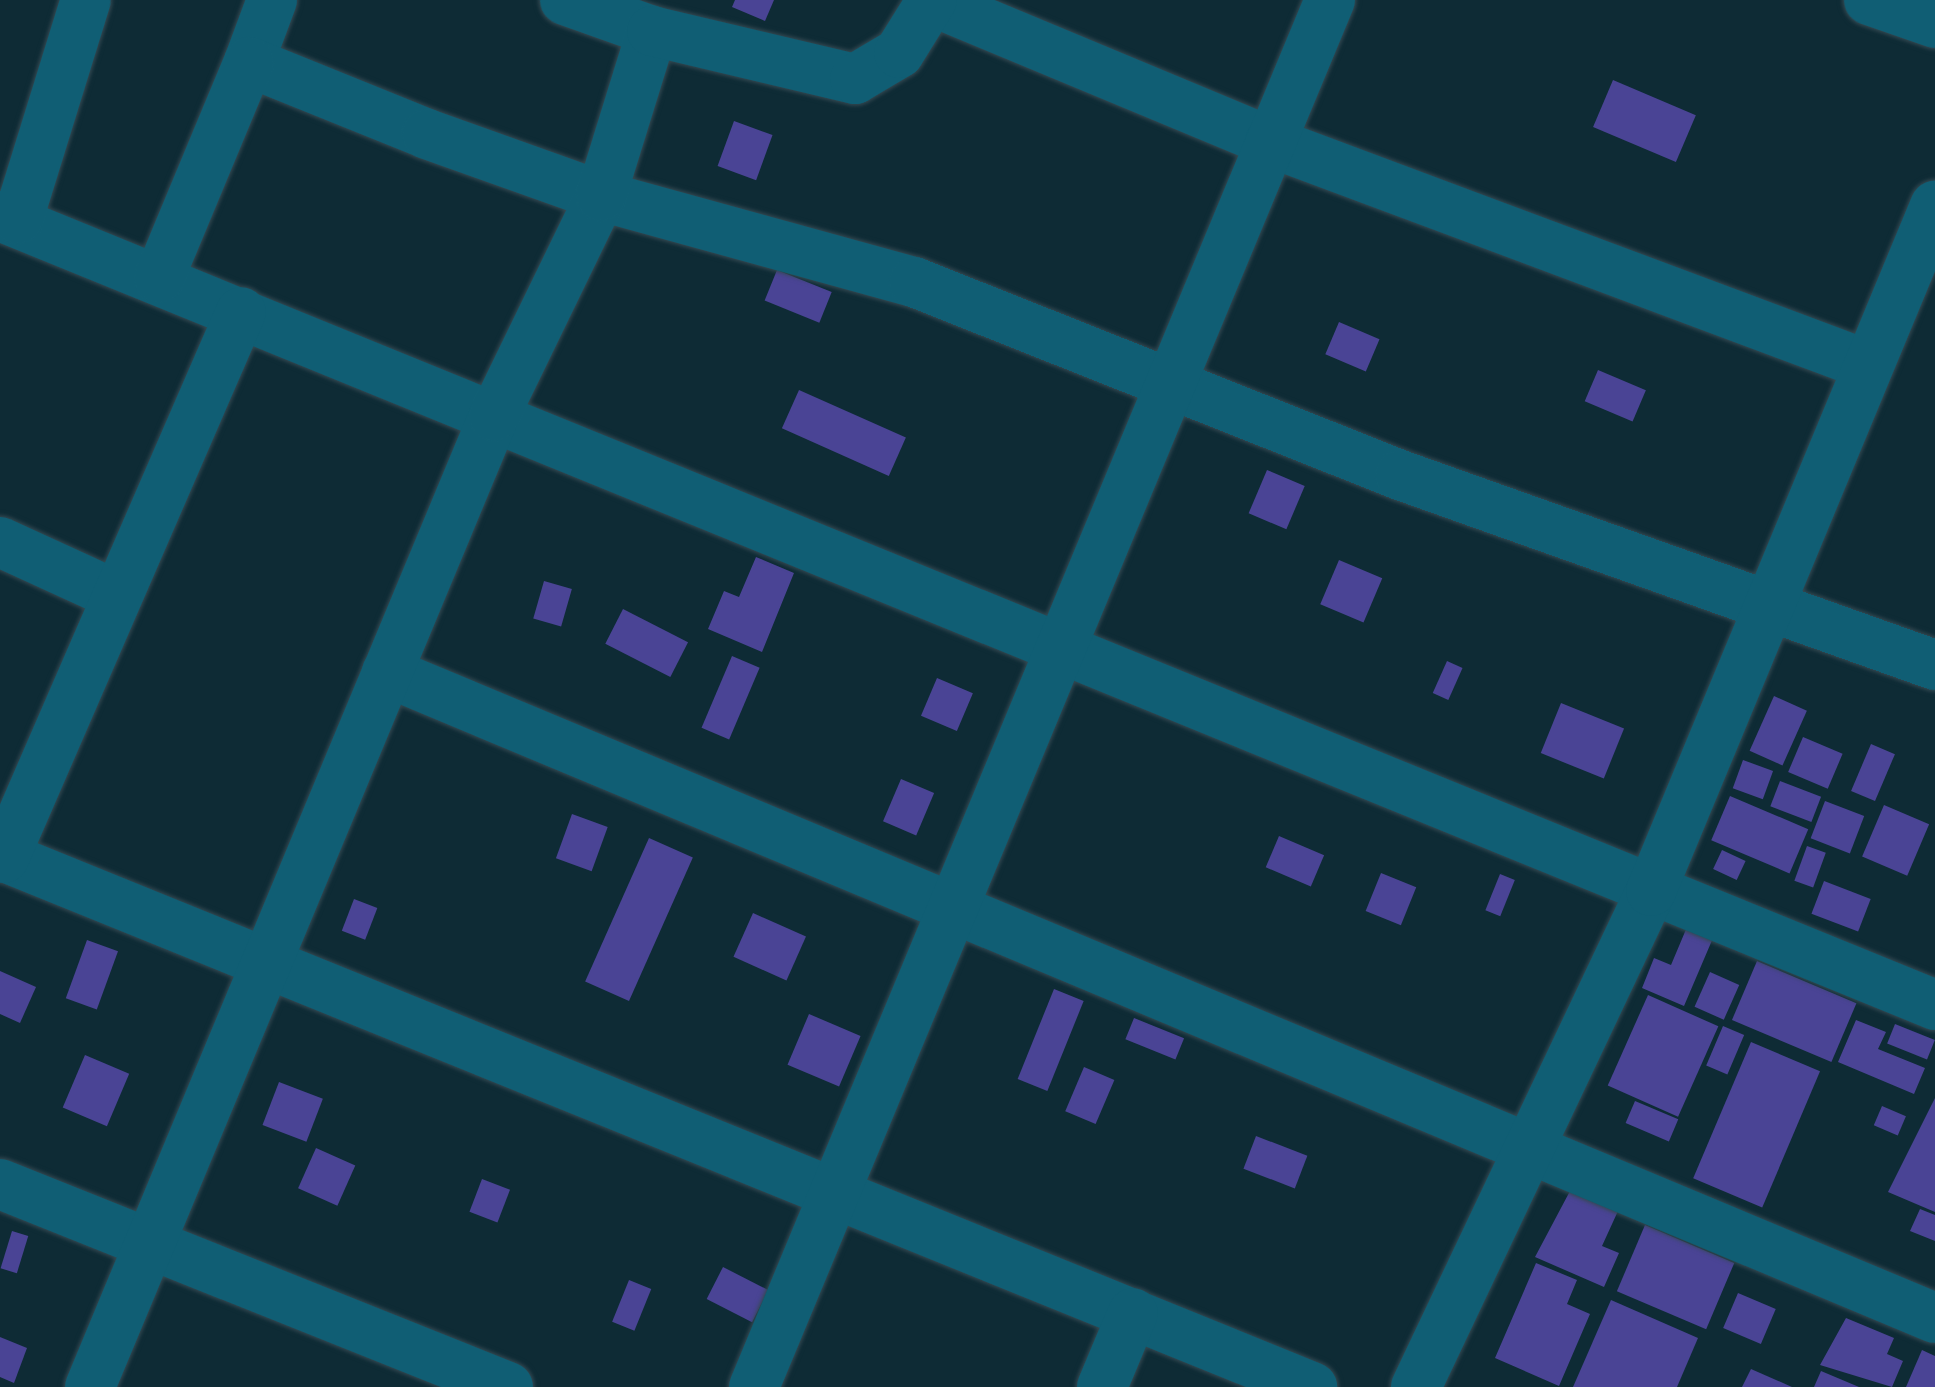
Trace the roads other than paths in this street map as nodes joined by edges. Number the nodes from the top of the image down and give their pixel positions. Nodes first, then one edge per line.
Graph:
1 (86, 0) edge
2 (272, 0) edge
3 (565, 0) edge
4 (932, 0) edge
5 (1330, 0) edge
6 (1869, 0) edge
7 (1935, 23) edge
8 (652, 30) junction
9 (249, 62) junction
10 (1270, 142) junction
11 (601, 196) junction
12 (1935, 206) edge
13 (9, 217) edge
14 (159, 278) junction
15 (241, 312) junction
16 (1867, 364) junction
17 (1171, 381) junction
18 (494, 416) junction
19 (0, 542) edge
20 (116, 595) junction
21 (1770, 607) junction
22 (1063, 642) junction
23 (1935, 664) edge
24 (387, 672) junction
25 (2, 856) edge
26 (1651, 891) junction
27 (954, 910) junction
28 (272, 960) junction
29 (1935, 1005) edge
30 (1526, 1145) junction
31 (0, 1184) edge
32 (833, 1188) junction
33 (152, 1243) junction
34 (1133, 1313) junction
35 (1935, 1318) edge
36 (90, 1387) edge
37 (508, 1387) edge
38 (754, 1387) edge
39 (1102, 1387) edge
40 (1312, 1387) edge
41 (1416, 1387) edge

1 - 13 street
2 - 9 street
3 - 8 street
4 - 8 street
4 - 10 street
5 - 10 street
6 - 7 street
8 - 11 street
9 - 11 street
9 - 14 street
10 - 16 street
10 - 17 street
11 - 17 street
11 - 18 street
12 - 16 street
13 - 14 street
14 - 15 street
15 - 18 street
15 - 20 street
16 - 21 street
17 - 21 street
17 - 22 street
18 - 22 street
18 - 24 street
19 - 20 street
20 - 25 street
21 - 23 street
21 - 26 street
22 - 26 street
22 - 27 street
24 - 27 street
24 - 28 street
25 - 28 street
26 - 29 street
26 - 30 street
27 - 30 street
27 - 32 street
28 - 32 street
28 - 33 street
30 - 35 street
30 - 41 street
31 - 33 street
32 - 34 street
32 - 38 street
33 - 36 street
33 - 37 street
34 - 39 street
34 - 40 street

